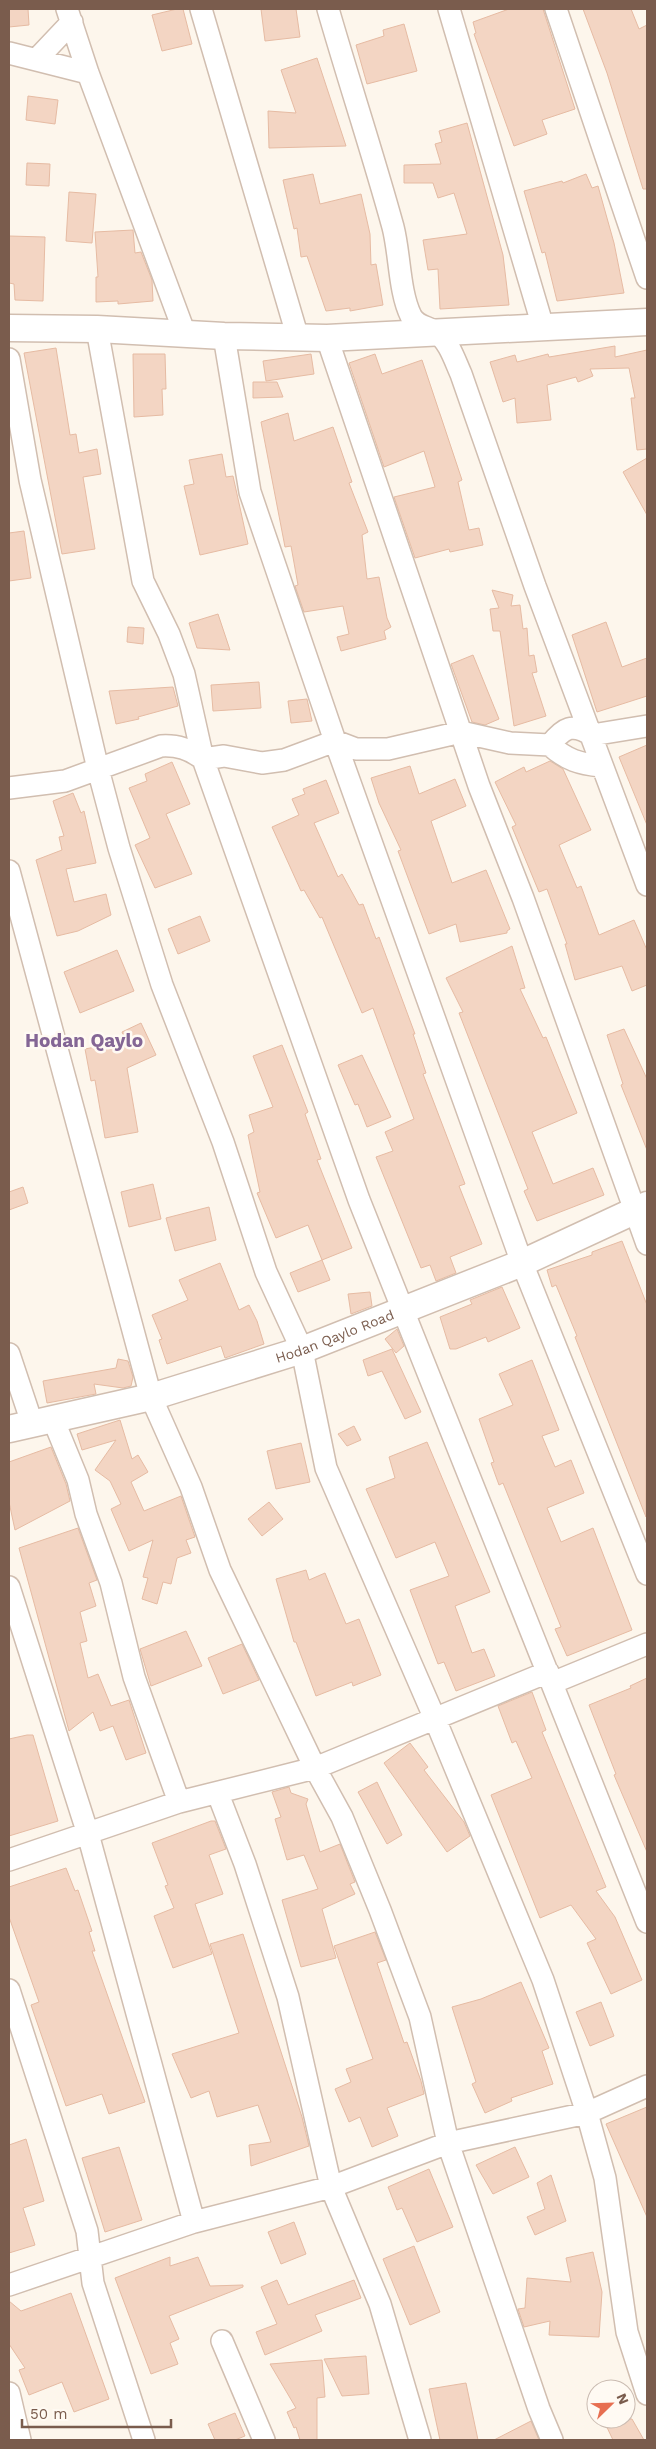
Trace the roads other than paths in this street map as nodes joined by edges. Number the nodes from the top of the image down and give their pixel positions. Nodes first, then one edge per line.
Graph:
1 (201, 9) edge
2 (328, 9) edge
3 (449, 9) edge
4 (556, 9) edge
5 (69, 15) edge
6 (9, 53) edge
7 (36, 59) junction
8 (88, 73) junction
9 (647, 278) edge
10 (647, 322) edge
11 (543, 327) junction
12 (9, 328) edge
13 (97, 329) junction
14 (437, 333) junction
15 (185, 334) junction
16 (224, 336) junction
17 (298, 338) junction
18 (327, 338) junction
19 (9, 358) edge
20 (647, 726) edge
21 (461, 732) junction
22 (592, 735) junction
23 (336, 741) junction
24 (550, 745) junction
25 (203, 759) junction
26 (602, 766) junction
27 (98, 769) junction
28 (9, 788) edge
29 (9, 871) edge
30 (647, 885) edge
31 (641, 1207) edge
32 (647, 1244) edge
33 (522, 1263) junction
34 (404, 1310) junction
35 (302, 1350) junction
36 (9, 1354) edge
37 (151, 1397) junction
38 (31, 1424) edge
39 (647, 1574) edge
40 (9, 1587) edge
41 (647, 1644) edge
42 (550, 1677) junction
43 (435, 1719) junction
44 (314, 1768) junction
45 (218, 1794) junction
46 (178, 1802) junction
47 (88, 1834) junction
48 (9, 1860) edge
49 (647, 1922) edge
50 (9, 1990) edge
51 (647, 2086) edge
52 (587, 2113) junction
53 (448, 2143) junction
54 (331, 2187) junction
55 (194, 2222) junction
56 (90, 2257) junction
57 (9, 2285) edge
58 (222, 2341) dead end
59 (9, 2393) edge
60 (647, 2394) edge
61 (20, 2440) edge
62 (144, 2440) edge
63 (264, 2440) edge
64 (420, 2440) edge
65 (552, 2440) edge

1 - 17 street
2 - 14 street
3 - 11 street
4 - 9 street
5 - 7 street
5 - 8 street
6 - 7 street
7 - 8 street
8 - 15 street
10 - 11 street
11 - 14 street
12 - 13 street
13 - 15 street
13 - 25 street
14 - 18 street
14 - 22 street
15 - 16 street
16 - 17 street
16 - 23 street
17 - 18 street
18 - 21 street
19 - 27 street
20 - 22 street
21 - 23 street
21 - 24 street
21 - 31 street
22 - 24 street
22 - 26 street
23 - 25 street
23 - 33 street
24 - 26 street
25 - 27 street
25 - 34 street
26 - 30 street
27 - 28 street
27 - 35 street
29 - 37 street
31 - 32 street
31 - 33 street, Hodan Qaylo Road
33 - 34 street, Hodan Qaylo Road
33 - 39 street
34 - 35 street, Hodan Qaylo Road
34 - 42 street
35 - 37 street, Hodan Qaylo Road
35 - 43 street
36 - 38 street
37 - 38 street, Hodan Qaylo Road
37 - 44 street
38 - 46 street
40 - 47 street
41 - 42 street
42 - 43 street
42 - 49 street
43 - 44 street
43 - 52 street
44 - 45 street
44 - 53 street
45 - 46 street
45 - 54 street
46 - 47 street
47 - 48 street
47 - 55 street
50 - 56 street
51 - 52 street
52 - 53 street
52 - 60 street
53 - 54 street
53 - 65 street
54 - 55 street
54 - 64 street
55 - 56 street
56 - 57 street
56 - 62 street
58 - 63 street
59 - 61 street

